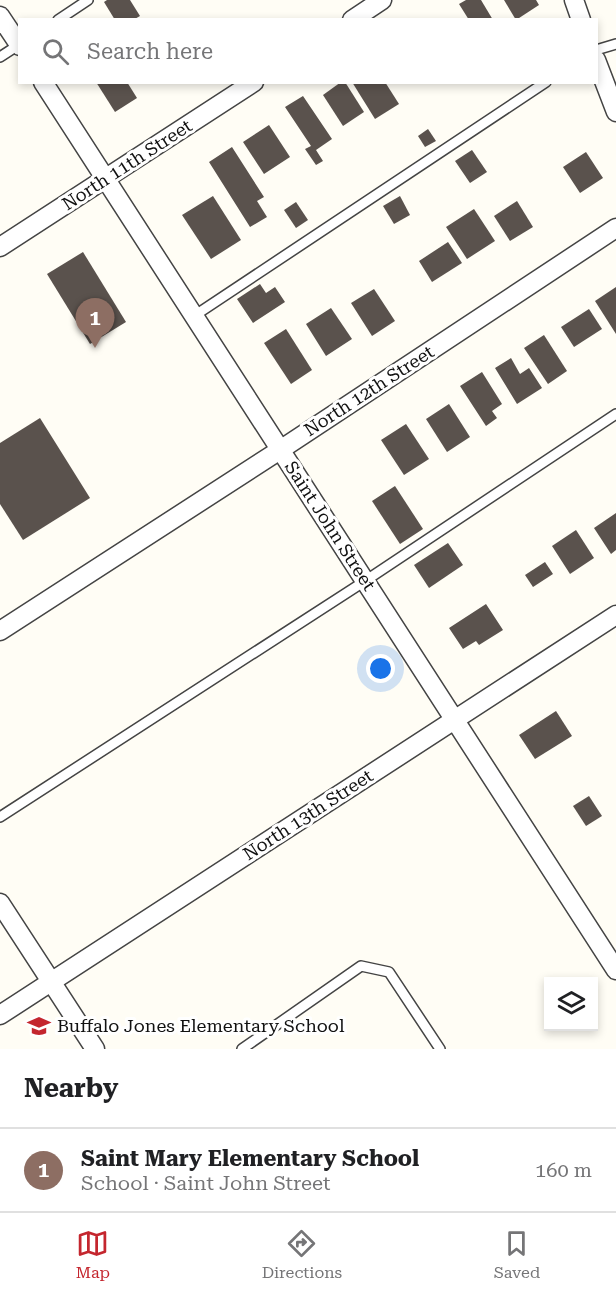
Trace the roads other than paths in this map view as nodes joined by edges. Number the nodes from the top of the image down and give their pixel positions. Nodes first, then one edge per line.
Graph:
1 (88, 0) edge
2 (382, 0) edge
3 (574, 0) edge
4 (0, 16) edge
5 (61, 18) edge
6 (355, 18) edge
7 (580, 18) edge
8 (18, 43) edge
9 (616, 44) edge
10 (18, 46) edge
11 (598, 50) edge
12 (0, 57) edge
13 (598, 63) edge
14 (44, 84) edge
15 (251, 84) edge
16 (543, 84) edge
17 (616, 112) edge
18 (106, 178) junction
19 (616, 228) edge
20 (0, 247) edge
21 (194, 316) junction
22 (616, 414) edge
23 (280, 450) junction
24 (365, 581) junction
25 (616, 615) edge
26 (0, 631) edge
27 (455, 719) junction
28 (0, 817) edge
29 (0, 903) edge
30 (616, 970) edge
31 (51, 981) junction
32 (0, 1015) edge
33 (95, 1049) edge
34 (242, 1049) edge
35 (440, 1049) edge

1 - 5 lane
2 - 6 street
3 - 7 street
4 - 8 street
9 - 11 lane
10 - 12 lane
13 - 17 street
14 - 18 street, Saint John Street
15 - 18 street, North 11th Street
16 - 21 lane
18 - 20 street, North 11th Street
18 - 21 street, Saint John Street
19 - 23 street, North 12th Street
21 - 23 street, Saint John Street
22 - 24 lane
23 - 24 street, Saint John Street
23 - 26 street, North 12th Street
24 - 27 street, Saint John Street
24 - 28 lane
25 - 27 street, North 13th Street
27 - 30 street, Saint John Street
27 - 31 street, North 13th Street
29 - 31 street
31 - 32 street, North 13th Street
31 - 33 street
34 - 35 lane

